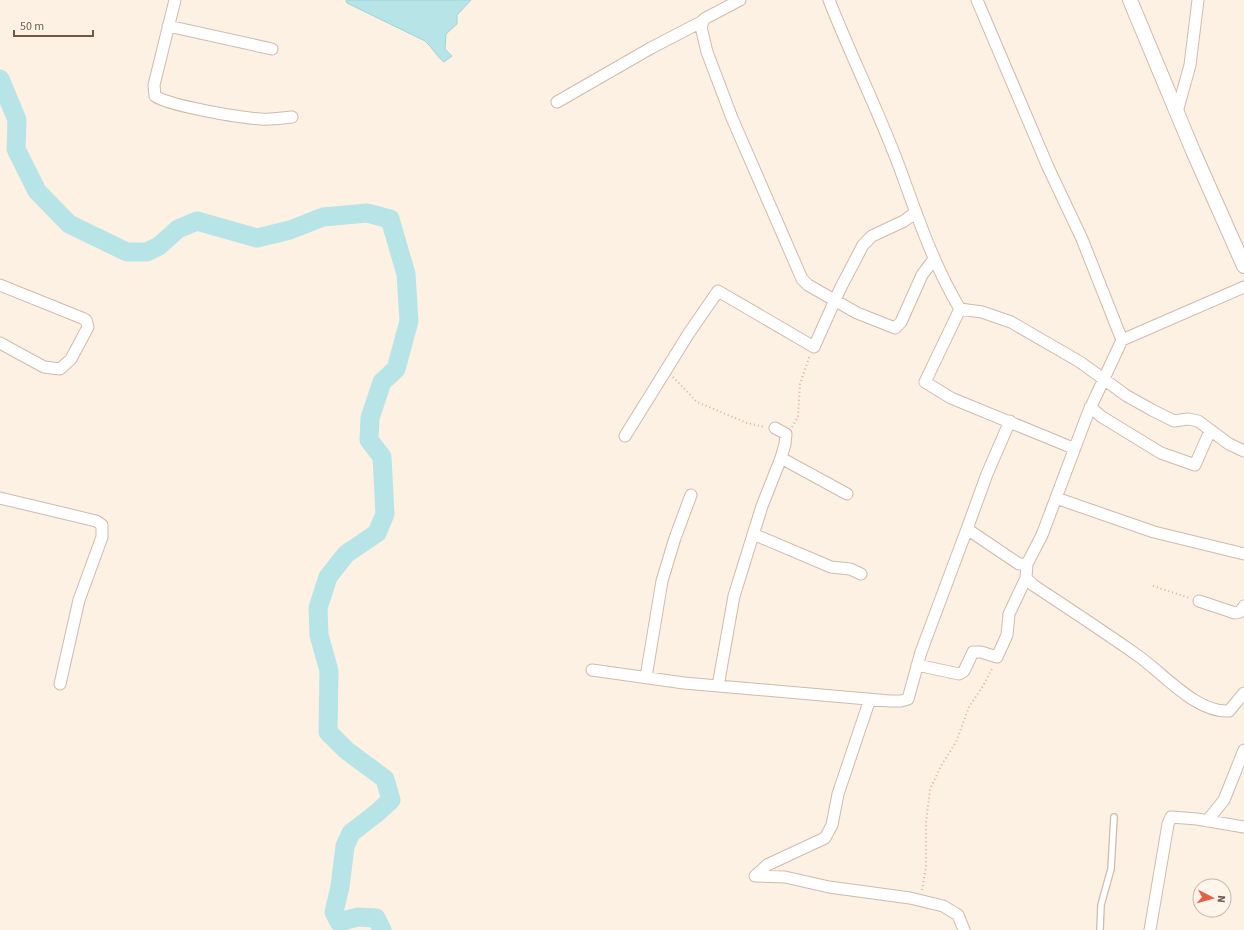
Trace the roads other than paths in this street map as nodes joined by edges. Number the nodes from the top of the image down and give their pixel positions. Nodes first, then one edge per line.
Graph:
1 (175, 0) edge
2 (740, 0) edge
3 (829, 0) edge
4 (977, 0) edge
5 (1130, 0) edge
6 (1198, 0) edge
7 (703, 21) junction
8 (168, 26) junction
9 (272, 49) dead end
10 (557, 102) dead end
11 (1177, 112) junction
12 (292, 117) dead end
13 (916, 212) junction
14 (934, 259) junction
15 (1244, 266) edge
16 (0, 285) edge
17 (1244, 287) edge
18 (835, 300) junction
19 (960, 309) junction
20 (1122, 340) junction
21 (0, 343) edge
22 (1103, 379) junction
23 (1090, 407) junction
24 (1010, 421) junction
25 (775, 428) road end
26 (1210, 431) junction
27 (625, 436) dead end
28 (1073, 448) junction
29 (1244, 452) edge
30 (781, 458) junction
31 (691, 494) dead end
32 (847, 494) dead end
33 (0, 498) edge
34 (1056, 498) junction
35 (967, 529) junction
36 (753, 534) junction
37 (1244, 554) edge
38 (1027, 564) junction
39 (861, 574) dead end
40 (1026, 578) junction
41 (1199, 601) road end
42 (1244, 606) edge
43 (917, 666) junction
44 (592, 670) dead end
45 (646, 677) junction
46 (60, 684) dead end
47 (718, 686) junction
48 (1244, 693) edge
49 (870, 699) junction
50 (1244, 750) edge
51 (1114, 816) dead end
52 (1207, 820) junction
53 (1244, 827) edge
54 (964, 930) edge
55 (1100, 930) edge
56 (1150, 930) edge

1 - 8 street
2 - 7 street
3 - 13 street
4 - 20 street
5 - 11 street
6 - 11 street
7 - 10 street
7 - 18 street
8 - 9 street
8 - 12 street
11 - 15 street
13 - 14 street
13 - 18 street
14 - 18 street
14 - 19 street
16 - 21 street
17 - 20 street
18 - 27 street
19 - 22 street
19 - 24 street
20 - 22 street
22 - 23 street
22 - 26 street
23 - 26 street
23 - 28 street
24 - 28 street
24 - 35 street
25 - 30 street
26 - 29 street
28 - 34 street
30 - 32 street
30 - 36 street
31 - 45 street
33 - 46 street
34 - 37 street
34 - 38 street
35 - 38 street
35 - 43 street
36 - 39 street
36 - 47 street
38 - 40 street
40 - 43 street
40 - 48 street
41 - 42 street
43 - 49 street
44 - 45 street
45 - 47 street
47 - 49 street
49 - 54 street
50 - 52 street
51 - 55 lane
52 - 53 street
52 - 56 street

